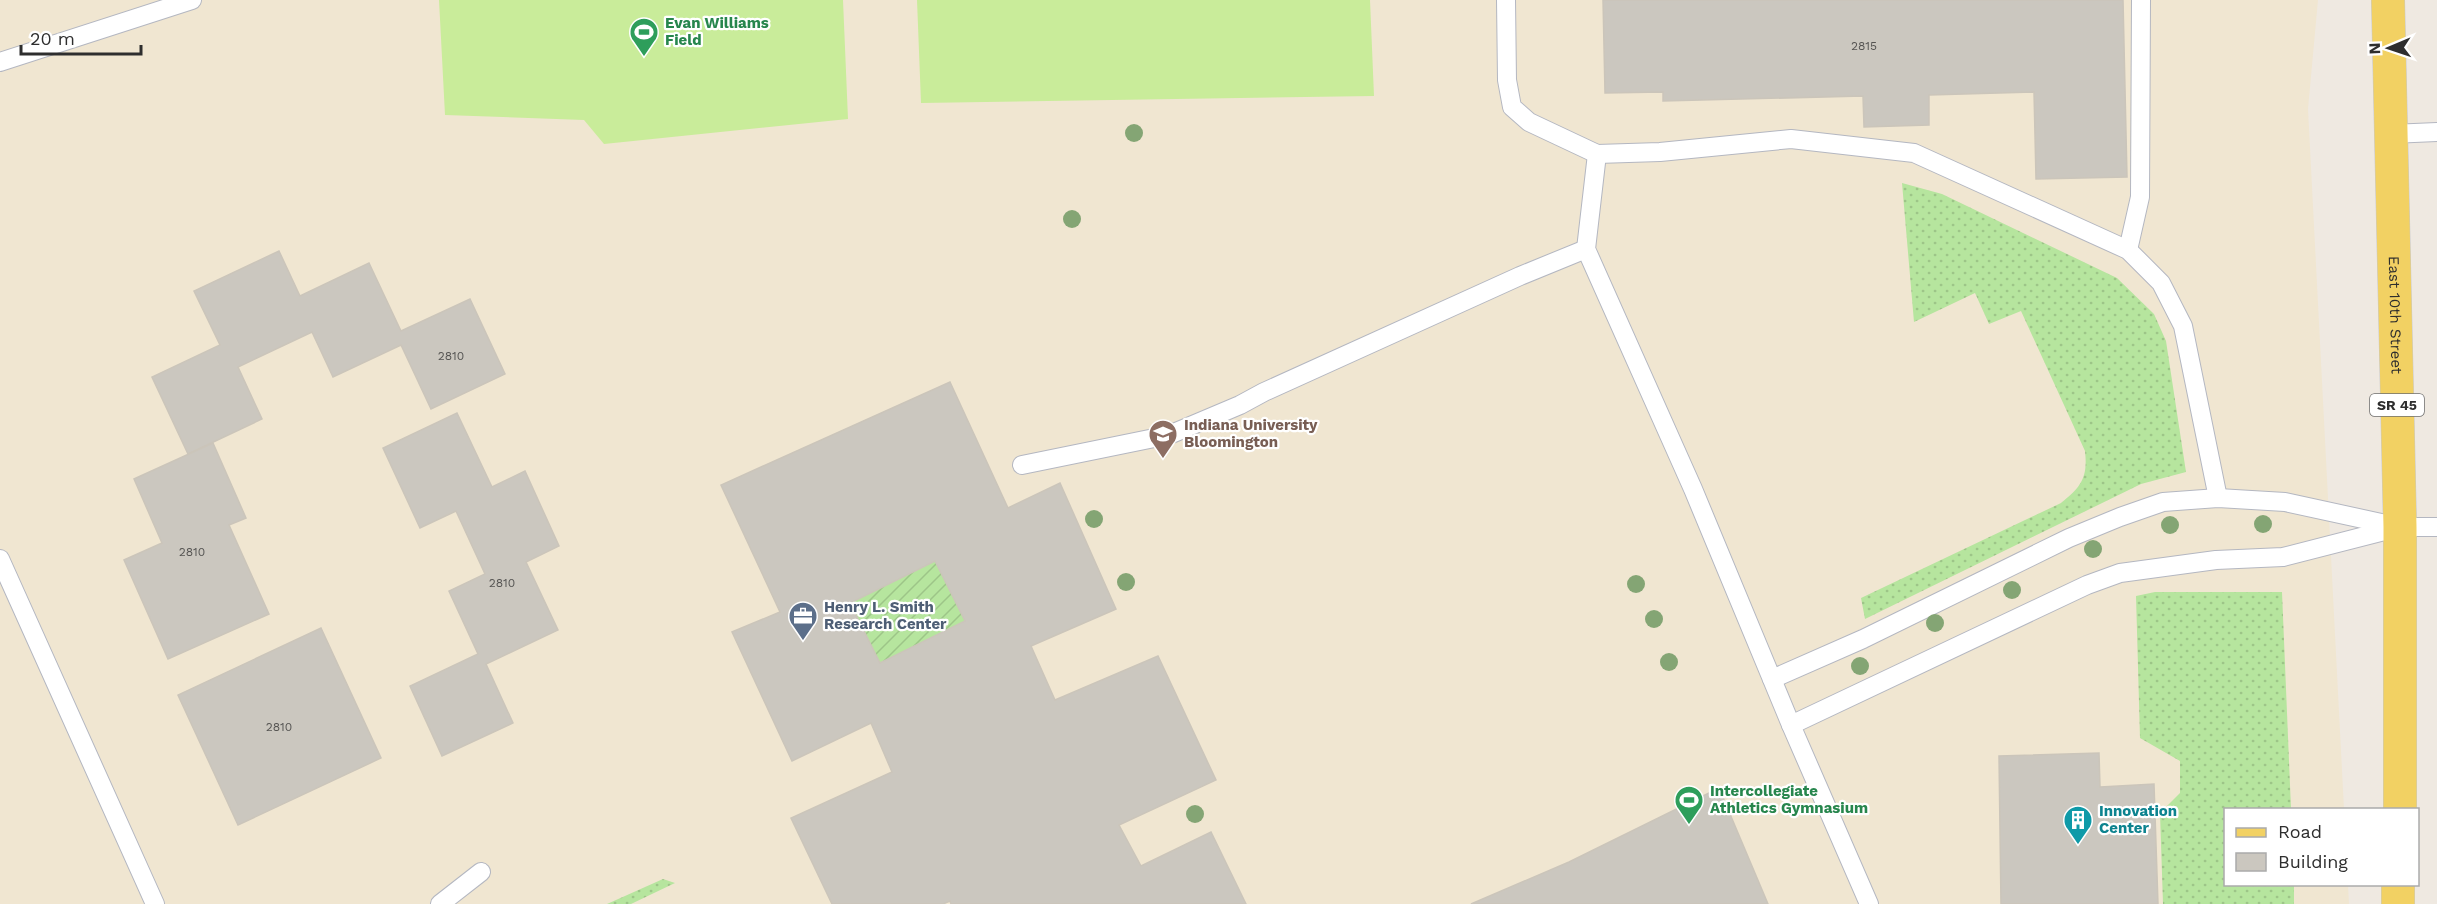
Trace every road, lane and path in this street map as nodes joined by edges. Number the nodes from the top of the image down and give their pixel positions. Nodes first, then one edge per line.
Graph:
1 (192, 0) edge
2 (1506, 0) edge
3 (2141, 0) edge
4 (2388, 0) edge
5 (0, 62) edge
6 (2437, 132) edge
7 (2391, 134) junction
8 (1597, 154) junction
9 (1586, 249) junction
10 (2128, 250) junction
11 (1022, 465) dead end
12 (2218, 498) junction
13 (2400, 527) junction
14 (2437, 527) edge
15 (0, 560) edge
16 (1772, 679) junction
17 (1791, 724) junction
18 (2400, 808) edge
19 (481, 872) dead end
20 (2398, 886) edge
21 (154, 904) edge
22 (440, 904) edge
23 (1869, 904) edge
24 (2398, 904) edge

1 - 5 lane
2 - 8 lane
3 - 10 lane
4 - 7 main road, East 10th Street / SR 45
6 - 7 lane
7 - 13 main road, East 10th Street / SR 45
8 - 9 lane
8 - 10 lane
9 - 11 lane
9 - 16 lane
10 - 12 lane
12 - 13 lane
12 - 16 lane
13 - 14 lane
13 - 17 lane
13 - 18 main road, East 10th Street / SR 45
15 - 21 lane
16 - 17 lane
17 - 23 lane
19 - 22 lane
20 - 24 main road

